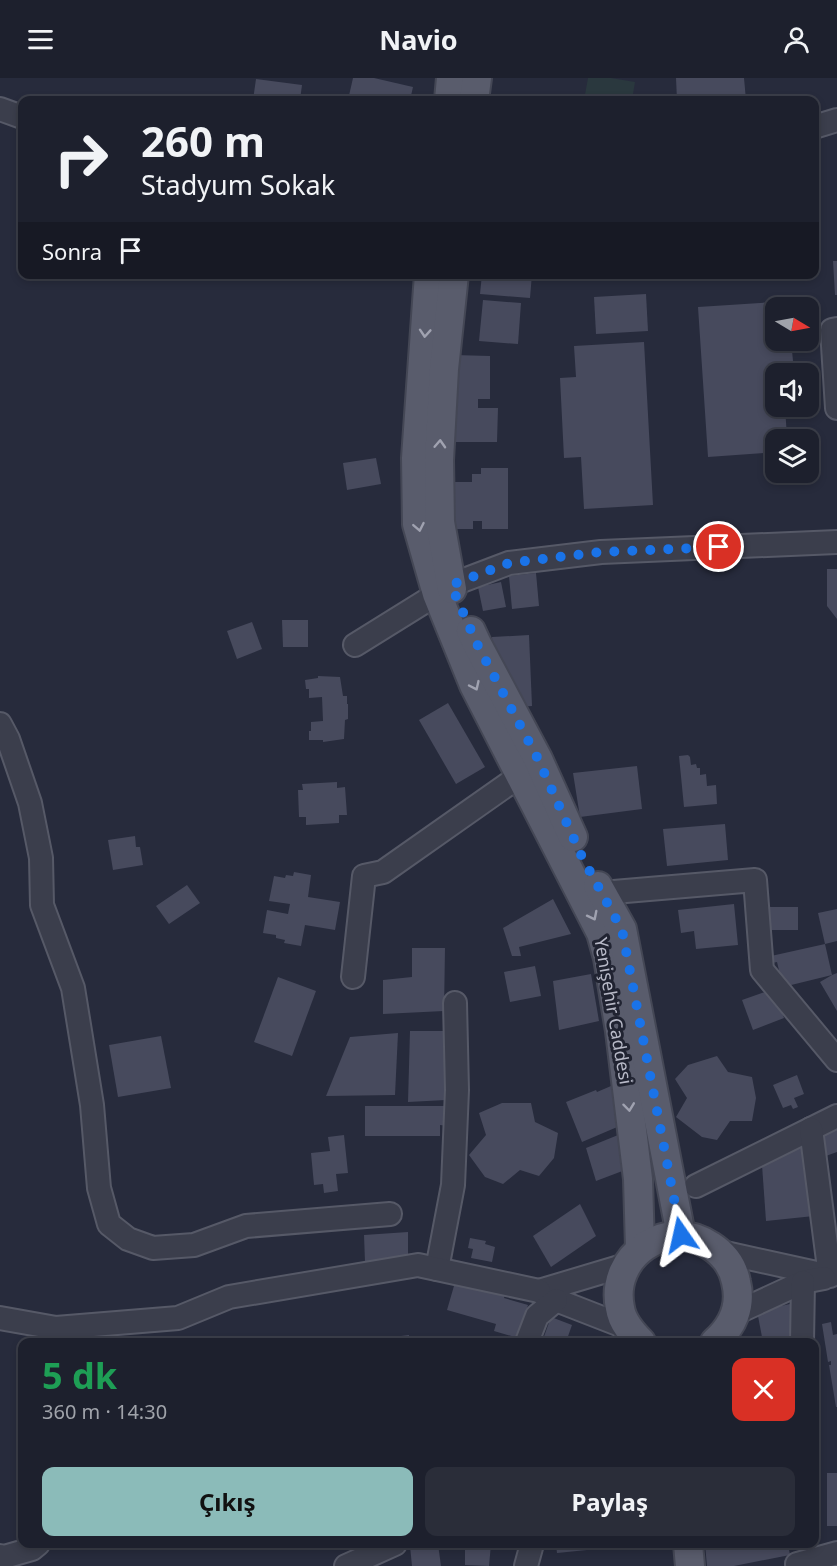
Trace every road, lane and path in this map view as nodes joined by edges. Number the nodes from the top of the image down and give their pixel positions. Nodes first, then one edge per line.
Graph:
1 (451, 78) edge
2 (477, 78) edge
3 (449, 96) edge
4 (475, 96) edge
5 (0, 109) edge
6 (18, 116) edge
7 (837, 120) edge
8 (819, 125) edge
9 (429, 279) edge
10 (453, 279) edge
11 (837, 329) edge
12 (837, 397) edge
13 (837, 408) edge
14 (837, 542) edge
15 (444, 590) junction
16 (355, 645) dead end
17 (0, 724) edge
18 (521, 775) junction
19 (602, 893) junction
20 (353, 977) dead end
21 (455, 1002) dead end
22 (837, 1060) edge
23 (837, 1116) edge
24 (811, 1129) junction
25 (696, 1186) dead end
26 (390, 1214) dead end
27 (681, 1235) junction
28 (721, 1252) junction
29 (633, 1257) junction
30 (437, 1269) junction
31 (833, 1275) edge
32 (803, 1282) junction
33 (547, 1296) junction
34 (736, 1313) junction
35 (0, 1318) edge
36 (635, 1335) edge
37 (529, 1338) edge
38 (719, 1338) edge
39 (802, 1338) edge
40 (33, 1548) edge
41 (389, 1548) edge
42 (531, 1548) edge
43 (670, 1548) edge
44 (688, 1548) edge
45 (837, 1553) edge
46 (0, 1556) edge
47 (370, 1560) edge
48 (791, 1561) edge
49 (346, 1566) edge
50 (526, 1566) edge
51 (672, 1566) edge
52 (690, 1566) edge

1 - 3 main road
2 - 4 main road
5 - 6 street
7 - 8 street
9 -> 15 main road
15 -> 10 main road
11 - 12 street
12 - 13 street
14 - 15 street
15 - 16 street
15 -> 18 main road, Yenişehir Caddesi
15 - 19 main road, Yenişehir Caddesi
17 - 26 street
18 - 20 street
18 -> 29 main road, Yenişehir Caddesi
19 - 22 street
19 - 27 main road, Yenişehir Caddesi
21 - 30 street
23 - 24 street
24 - 25 street
24 - 31 street
27 - 28 main road
27 - 29 main road
28 - 31 street
28 - 34 main road
29 - 33 street
29 - 36 main road, Yenişehir Caddesi
30 - 33 street
30 - 35 street
31 - 32 street
32 - 34 street
32 - 39 street
33 - 36 street
33 - 37 street
34 - 38 main road
40 - 46 street
41 - 47 street
42 - 50 street
43 - 51 main road
44 - 52 main road
45 - 48 street
47 - 49 street

